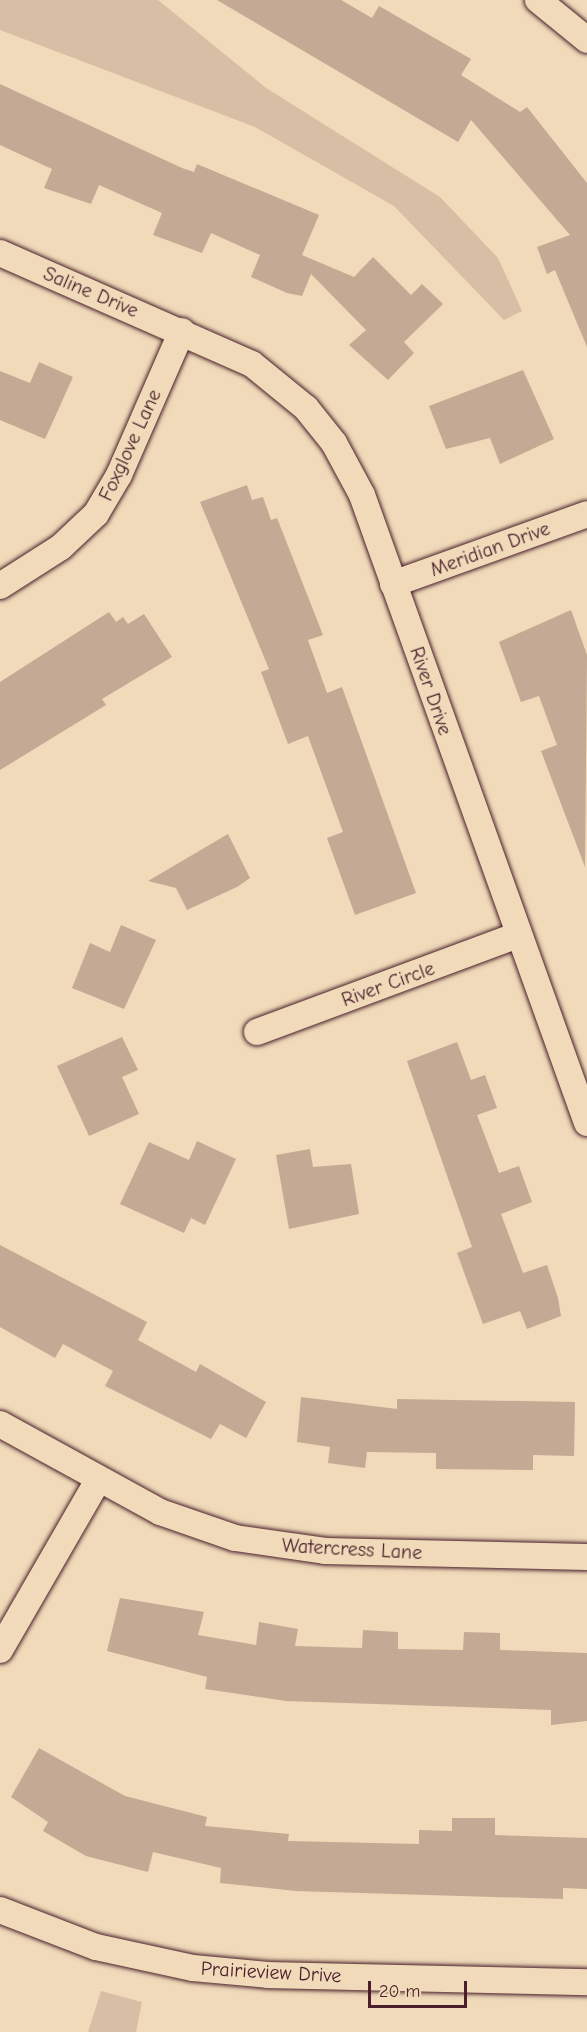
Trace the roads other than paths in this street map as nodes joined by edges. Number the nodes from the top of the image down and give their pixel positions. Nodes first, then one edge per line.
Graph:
1 (538, 0) edge
2 (587, 40) edge
3 (0, 253) edge
4 (182, 331) junction
5 (587, 514) edge
6 (393, 584) junction
7 (0, 586) edge
8 (518, 935) junction
9 (257, 1032) dead end
10 (587, 1123) edge
11 (0, 1424) edge
12 (98, 1480) junction
13 (587, 1557) edge
14 (0, 1650) edge
15 (0, 1910) edge
16 (587, 1982) edge

1 - 2 street
3 - 4 street, Saline Drive
4 - 6 street, River Drive
4 - 7 street, Foxglove Lane
5 - 6 street, Meridian Drive
6 - 8 street, River Drive
8 - 9 street, River Circle
8 - 10 street, River Drive
11 - 12 street, Watercress Lane
12 - 13 street, Watercress Lane
12 - 14 street
15 - 16 street, Prairieview Drive

